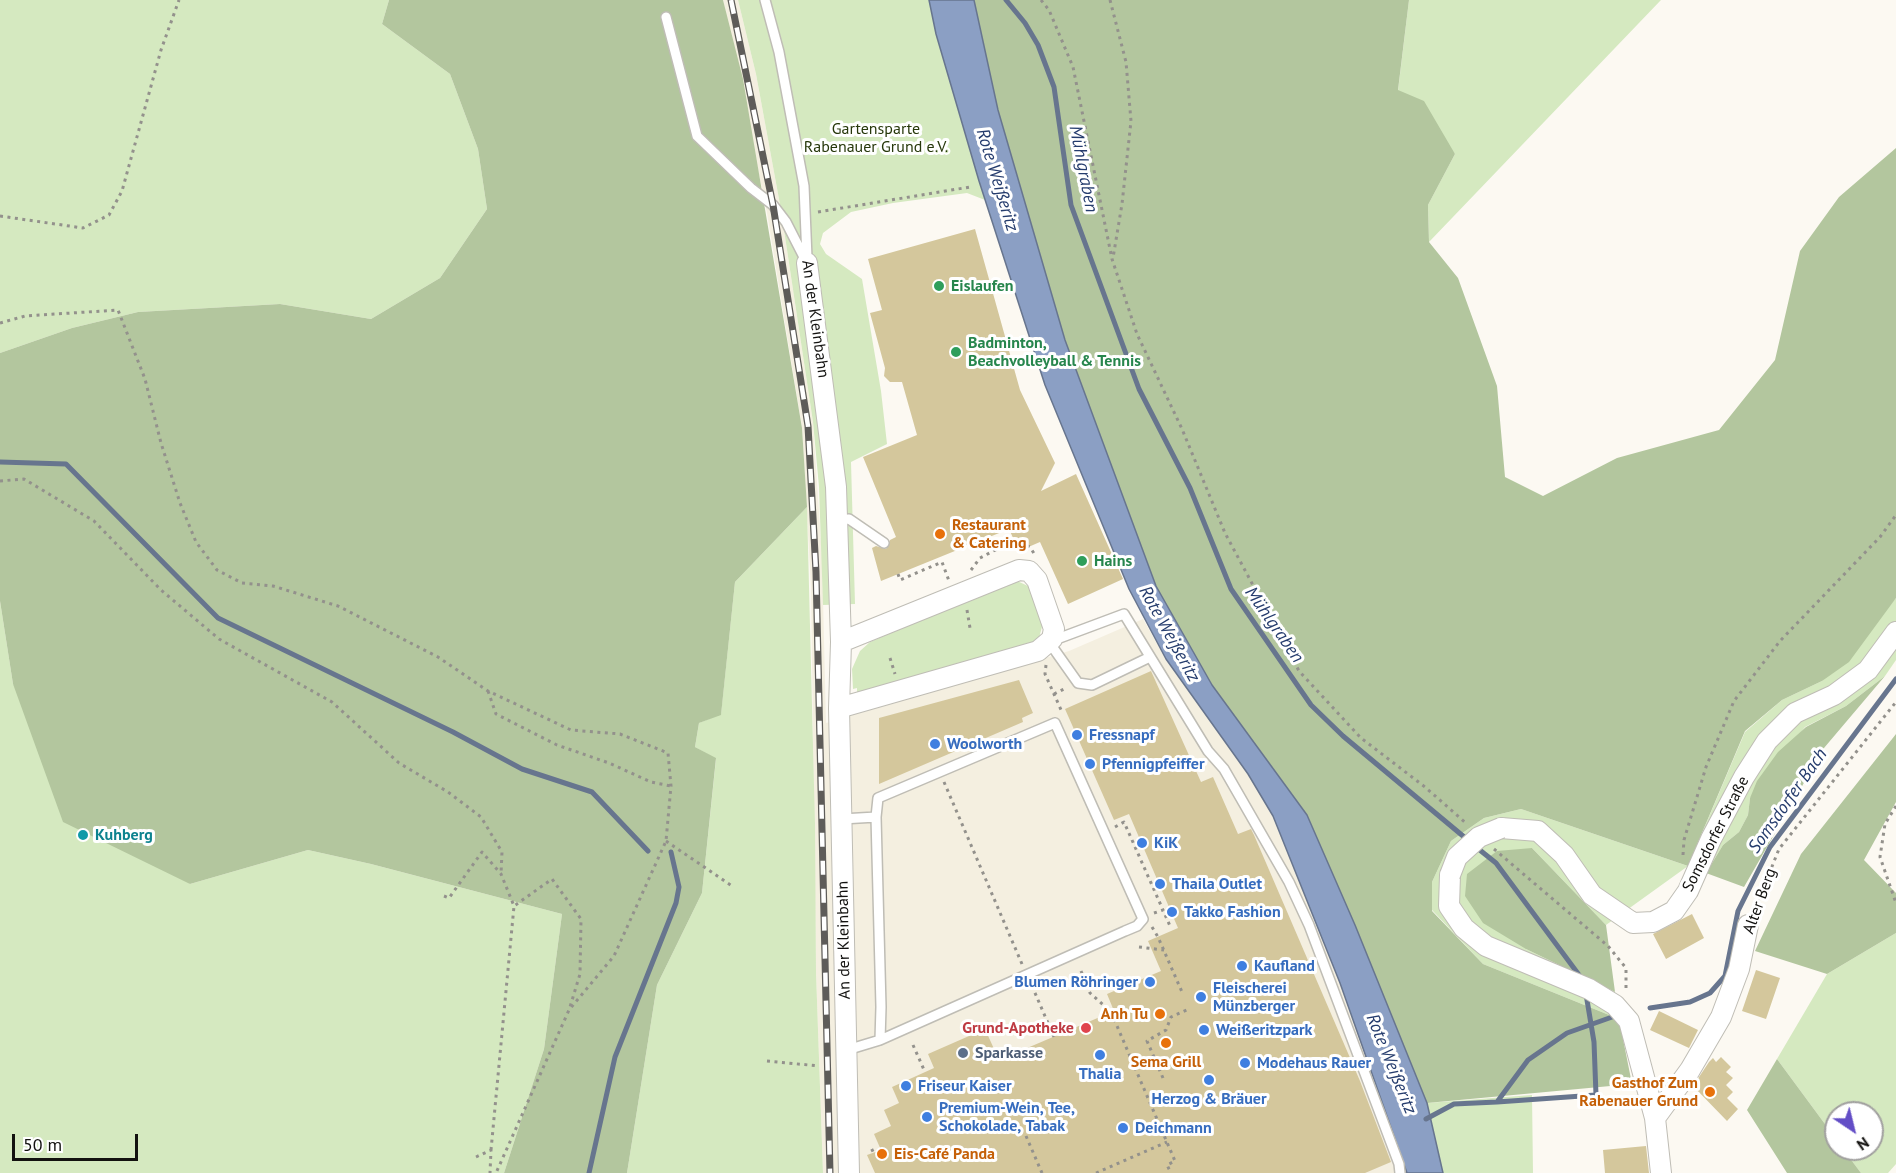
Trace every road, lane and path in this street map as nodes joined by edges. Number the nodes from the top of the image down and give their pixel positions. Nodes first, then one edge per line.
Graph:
1 (179, 0) edge
2 (765, 0) edge
3 (1041, 0) edge
4 (1110, 0) edge
5 (666, 17) dead end
6 (970, 187) dead end
7 (805, 214) junction
8 (0, 216) edge
9 (1112, 260) junction
10 (807, 263) junction
11 (0, 324) edge
12 (0, 482) edge
13 (1896, 516) edge
14 (837, 520) junction
15 (884, 543) dead end
16 (1035, 555) dead end
17 (898, 574) dead end
18 (947, 574) dead end
19 (963, 593) junction
20 (1896, 633) edge
21 (841, 642) junction
22 (1049, 642) junction
23 (1150, 657) junction
24 (1052, 689) dead end
25 (488, 691) junction
26 (1054, 694) dead end
27 (1896, 702) edge
28 (840, 708) junction
29 (939, 772) junction
30 (671, 786) junction
31 (1896, 806) edge
32 (876, 817) junction
33 (842, 819) junction
34 (1472, 828) dead end
35 (1103, 832) junction
36 (666, 842) junction
37 (1488, 843) dead end
38 (1683, 858) dead end
39 (501, 874) junction
40 (732, 886) dead end
41 (444, 896) dead end
42 (1896, 903) edge
43 (514, 906) junction
44 (1748, 925) joint
45 (1170, 926) dead end
46 (1158, 937) dead end
47 (1139, 947) dead end
48 (1164, 951) junction
49 (1081, 971) dead end
50 (1026, 975) junction
51 (1182, 992) dead end
52 (1620, 998) dead end
53 (1189, 1009) dead end
54 (569, 1010) junction
55 (1053, 1037) dead end
56 (880, 1040) junction
57 (913, 1045) dead end
58 (847, 1050) junction
59 (767, 1061) dead end
60 (819, 1066) dead end
61 (926, 1072) dead end
62 (1162, 1078) dead end
63 (1655, 1118) junction
64 (1026, 1136) dead end
65 (1167, 1142) junction
66 (491, 1150) junction
67 (476, 1157) dead end
68 (490, 1173) edge
69 (496, 1173) edge
70 (849, 1173) edge
71 (1042, 1173) edge
72 (1096, 1173) edge
73 (1170, 1173) edge
74 (1400, 1173) edge
75 (1661, 1173) edge

1 - 8 path
2 - 7 lane, An der Kleinbahn
3 - 9 path
4 - 9 path
5 - 10 lane
6 - 7 path
7 - 10 lane, An der Kleinbahn
9 - 34 path
10 - 14 street, An der Kleinbahn
11 - 25 path
12 - 39 path
13 - 38 path
14 - 15 lane
14 - 21 street, An der Kleinbahn
16 - 19 path
17 - 18 path
19 - 21 street
19 - 22 street
20 - 63 street, Somsdorfer Straße, bridge
21 - 28 street, An der Kleinbahn
22 - 23 lane
22 - 23 lane
22 - 28 street
23 - 74 lane
24 - 26 path
25 - 30 path
25 - 30 path
27 - 44 path, Alter Berg
28 - 33 street, An der Kleinbahn
29 - 32 lane
29 - 35 lane
29 - 50 path
30 - 36 path
31 - 42 path
32 - 33 lane
32 - 56 lane
33 - 58 street, An der Kleinbahn
35 - 45 path
35 - 50 lane
36 - 40 path
36 - 54 path
37 - 52 path
39 - 41 path
39 - 43 path
43 - 54 path
43 - 66 path
44 - 63 street, Alter Berg
46 - 48 path
47 - 48 path
48 - 51 path
49 - 65 path
50 - 55 path
50 - 56 lane
53 - 62 path
54 - 69 path
56 - 58 lane
57 - 61 path
58 - 70 street, An der Kleinbahn
59 - 60 path
63 - 75 street, Somsdorfer Straße
64 - 71 path
65 - 72 path
65 - 73 path
66 - 67 path
66 - 68 path

